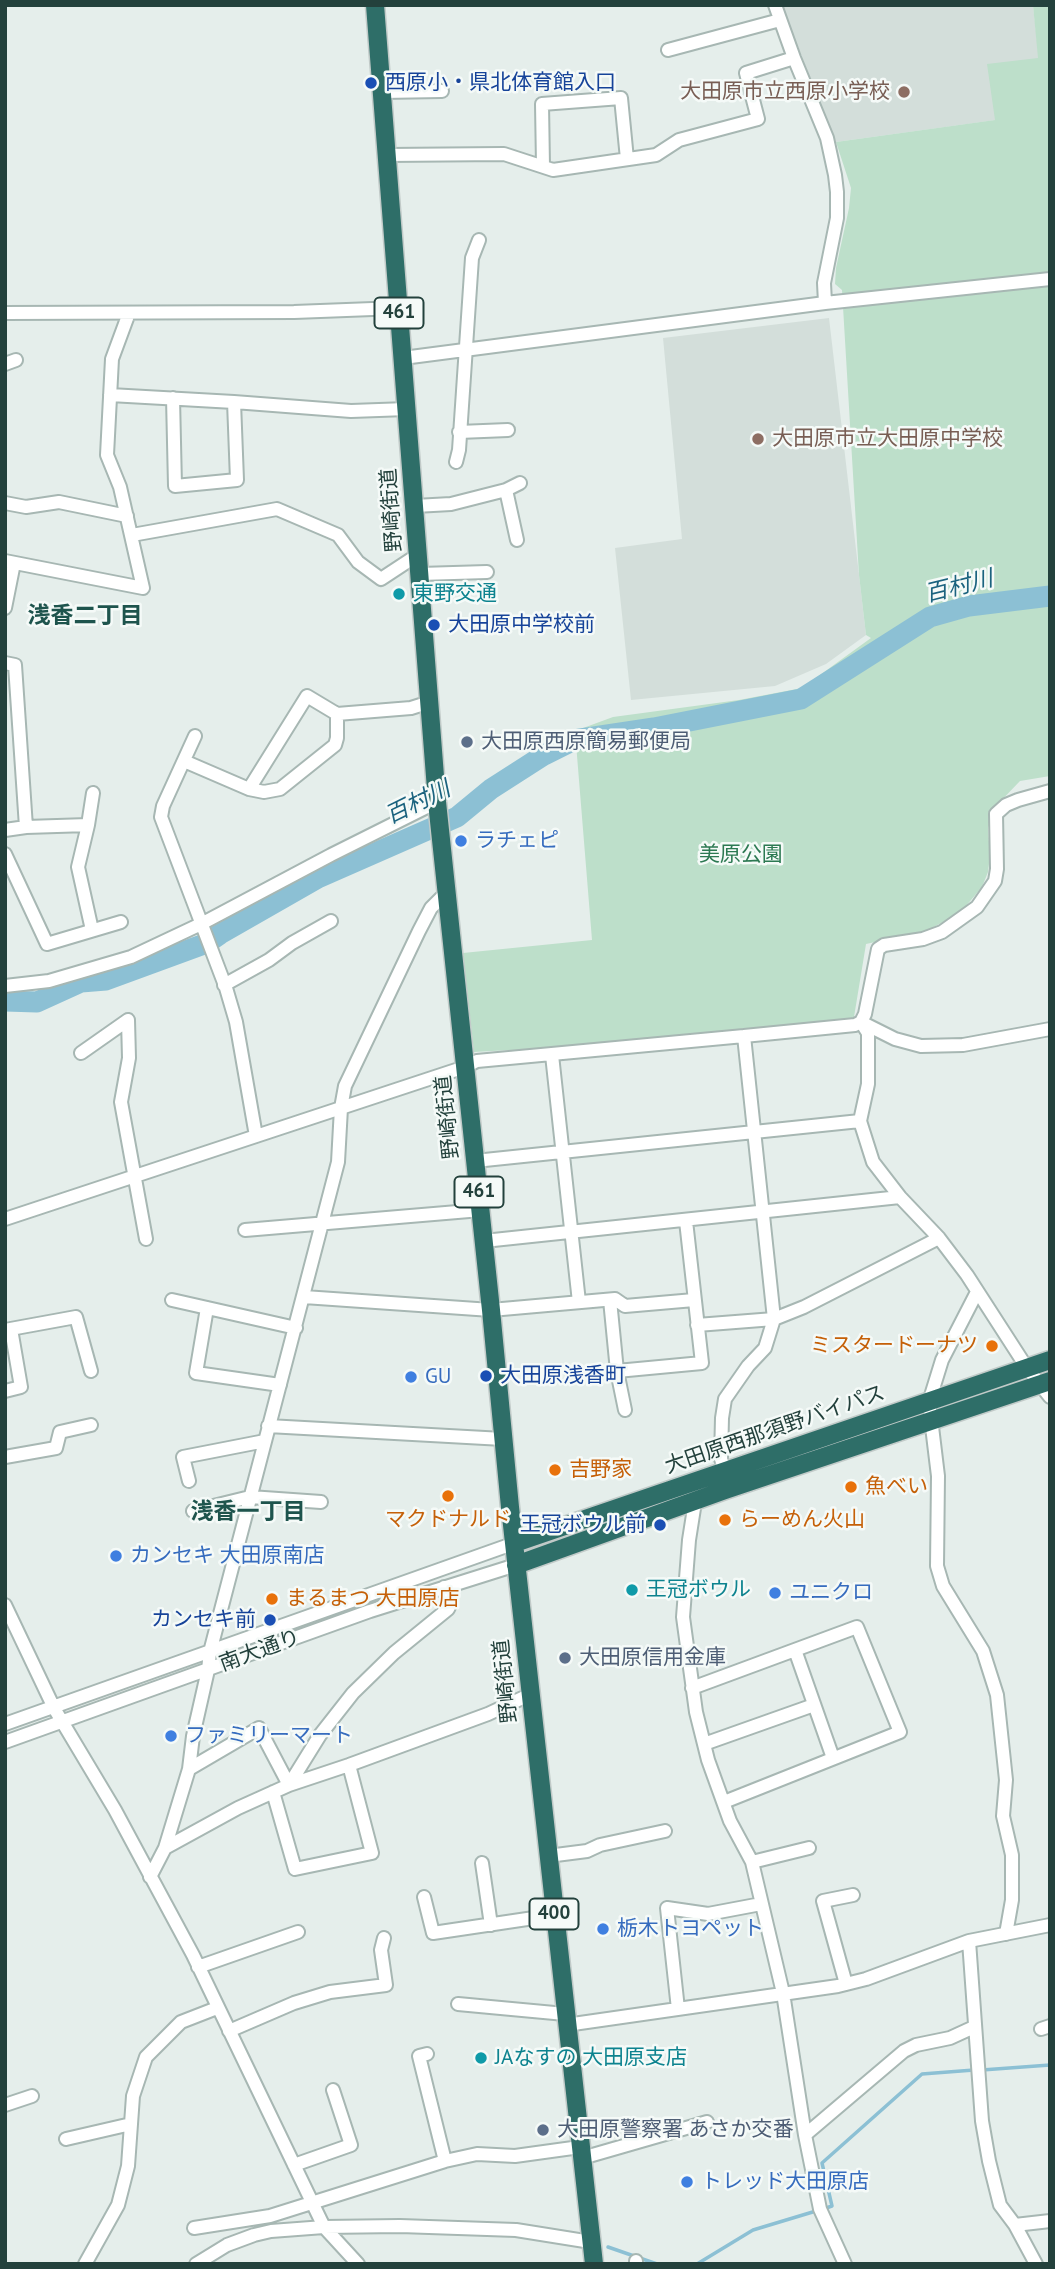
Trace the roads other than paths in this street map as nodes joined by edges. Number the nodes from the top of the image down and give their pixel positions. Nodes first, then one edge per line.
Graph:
1 (375, 5) edge
2 (775, 5) edge
3 (780, 20) junction
4 (668, 50) dead end
5 (794, 58) junction
6 (442, 91) dead end
7 (382, 92) junction
8 (387, 155) junction
9 (627, 159) junction
10 (542, 166) junction
11 (479, 240) dead end
12 (1050, 279) edge
13 (825, 303) junction
14 (399, 308) junction
15 (5, 313) edge
16 (129, 313) junction
17 (464, 351) junction
18 (403, 358) junction
19 (110, 395) junction
20 (173, 398) junction
21 (234, 402) junction
22 (407, 410) junction
23 (508, 430) dead end
24 (459, 432) junction
25 (456, 462) dead end
26 (520, 483) dead end
27 (506, 490) junction
28 (5, 503) edge
29 (415, 506) junction
30 (127, 516) junction
31 (132, 535) junction
32 (517, 540) dead end
33 (419, 554) junction
34 (10, 562) edge
35 (487, 572) dead end
36 (420, 574) junction
37 (5, 608) edge
38 (5, 663) edge
39 (430, 702) junction
40 (337, 714) junction
41 (195, 736) dead end
42 (184, 761) junction
43 (249, 789) junction
44 (1050, 791) edge
45 (93, 793) dead end
46 (437, 807) junction
47 (88, 825) junction
48 (26, 827) junction
49 (5, 830) edge
50 (5, 854) edge
51 (447, 892) junction
52 (331, 921) dead end
53 (121, 922) dead end
54 (202, 924) junction
55 (92, 930) junction
56 (224, 985) junction
57 (5, 986) edge
58 (861, 1022) junction
59 (1050, 1029) edge
60 (744, 1036) junction
61 (81, 1052) dead end
62 (552, 1055) junction
63 (465, 1068) junction
64 (341, 1108) junction
65 (859, 1121) junction
66 (755, 1132) junction
67 (256, 1136) junction
68 (563, 1151) junction
69 (475, 1161) junction
70 (136, 1177) junction
71 (900, 1197) junction
72 (481, 1210) junction
73 (763, 1213) junction
74 (5, 1219) edge
75 (686, 1221) junction
76 (323, 1222) junction
77 (244, 1230) dead end
78 (571, 1232) junction
79 (939, 1238) junction
80 (146, 1239) dead end
81 (484, 1241) junction
82 (977, 1292) junction
83 (304, 1297) junction
84 (172, 1300) dead end
85 (610, 1300) junction
86 (694, 1300) junction
87 (579, 1303) junction
88 (207, 1308) junction
89 (491, 1310) junction
90 (774, 1319) junction
91 (697, 1325) junction
92 (296, 1328) junction
93 (8, 1329) edge
94 (1050, 1360) edge
95 (1027, 1368) junction
96 (91, 1371) dead end
97 (617, 1371) junction
98 (280, 1385) junction
99 (1046, 1388) edge
100 (5, 1391) edge
101 (929, 1402) junction
102 (625, 1410) dead end
103 (933, 1420) junction
104 (91, 1425) dead end
105 (268, 1426) junction
106 (503, 1439) junction
107 (265, 1441) junction
108 (5, 1457) edge
109 (725, 1472) junction
110 (189, 1481) dead end
111 (250, 1497) junction
112 (321, 1502) dead end
113 (695, 1502) junction
114 (193, 1511) dead end
115 (514, 1543) junction
116 (516, 1565) junction
117 (444, 1587) junction
118 (5, 1605) edge
119 (795, 1650) junction
120 (210, 1652) junction
121 (208, 1670) junction
122 (692, 1688) junction
123 (531, 1694) junction
124 (814, 1705) junction
125 (54, 1708) junction
126 (63, 1722) junction
127 (5, 1724) edge
128 (5, 1742) edge
129 (704, 1744) junction
130 (833, 1758) junction
131 (349, 1765) junction
132 (189, 1769) junction
133 (289, 1785) junction
134 (272, 1792) junction
135 (724, 1802) junction
136 (665, 1831) dead end
137 (165, 1848) junction
138 (809, 1848) dead end
139 (548, 1856) junction
140 (752, 1862) junction
141 (482, 1863) dead end
142 (149, 1877) junction
143 (853, 1895) dead end
144 (424, 1897) dead end
145 (761, 1904) junction
146 (554, 1915) junction
147 (491, 1924) junction
148 (1050, 1925) edge
149 (298, 1932) dead end
150 (1006, 1934) junction
151 (384, 1938) dead end
152 (969, 1941) junction
153 (198, 1967) junction
154 (846, 1984) junction
155 (783, 1993) junction
156 (458, 2004) dead end
157 (218, 2008) junction
158 (678, 2009) junction
159 (566, 2019) junction
160 (974, 2027) junction
161 (229, 2031) junction
162 (427, 2054) dead end
163 (333, 2090) dead end
164 (32, 2096) dead end
165 (5, 2105) edge
166 (707, 2122) dead end
167 (131, 2123) junction
168 (805, 2135) junction
169 (66, 2139) dead end
170 (581, 2152) junction
171 (445, 2161) junction
172 (294, 2165) junction
173 (313, 2204) junction
174 (1050, 2221) edge
175 (1015, 2225) junction
176 (324, 2227) junction
177 (194, 2228) dead end
178 (591, 2242) junction
179 (85, 2264) edge
180 (196, 2264) edge
181 (358, 2264) edge
182 (594, 2264) edge
183 (845, 2264) edge
184 (1036, 2264) edge

1 - 7 highway, 野崎街道 / 461
2 - 3 street
3 - 4 street
3 - 5 street
5 - 9 street
5 - 13 street
6 - 7 street
7 - 8 highway, 野崎街道 / 461
8 - 10 street
8 - 14 highway, 野崎街道 / 461
9 - 10 street
9 - 10 street
11 - 17 street
12 - 13 street
13 - 17 street
14 - 16 street
14 - 18 highway, 野崎街道 / 461
15 - 16 street
16 - 19 street
17 - 18 street
17 - 24 street
18 - 22 highway, 野崎街道 / 461
19 - 20 street
19 - 30 street
20 - 21 street
20 - 21 street
21 - 22 street
22 - 29 highway, 野崎街道 / 461
23 - 24 street
24 - 25 street
26 - 27 street
27 - 29 street
27 - 32 street
28 - 30 street
29 - 33 highway, 野崎街道 / 461
30 - 31 street
31 - 33 street
31 - 34 street
33 - 36 highway, 野崎街道 / 461
34 - 37 street
35 - 36 street
36 - 39 highway, 野崎街道 / 461
38 - 48 street
39 - 40 street
39 - 46 highway, 野崎街道 / 461
40 - 43 street
40 - 43 street
41 - 42 street
42 - 43 street
42 - 54 street
44 - 58 street
45 - 47 street
46 - 51 highway, 野崎街道 / 461
46 - 54 street
47 - 48 street
47 - 55 street
48 - 49 street
50 - 55 street
51 - 63 highway, 野崎街道 / 461
51 - 64 street
52 - 56 street
53 - 55 street
54 - 56 street
54 - 57 street
56 - 67 street
58 - 59 street
58 - 60 street
58 - 65 street
60 - 62 street
60 - 66 street
61 - 70 street
62 - 63 street
62 - 68 street
63 - 64 street
63 - 69 highway, 野崎街道 / 461
64 - 67 street
64 - 76 street
65 - 66 street
65 - 71 street
66 - 68 street
66 - 73 street
67 - 70 street
68 - 69 street
68 - 78 street
69 - 72 highway, 野崎街道 / 461
70 - 74 street
70 - 80 street
71 - 73 street
71 - 79 street
72 - 76 street
72 - 81 highway, 野崎街道 / 461
73 - 75 street
73 - 90 street
75 - 78 street
75 - 86 street
76 - 77 street
76 - 83 street
78 - 81 street
78 - 87 street
79 - 82 street
79 - 90 street
81 - 89 highway, 野崎街道 / 461
82 - 95 street
82 - 101 street
83 - 89 street
83 - 92 street
84 - 88 street
85 - 86 street
85 - 87 street
85 - 97 street
86 - 91 street
87 - 89 street
88 - 92 street
88 - 98 street
89 - 106 highway, 野崎街道 / 461
90 - 91 street
90 - 109 street
91 - 97 street
92 - 98 street
93 - 96 street
93 - 100 street
94 - 95 highway, 大田原西那須野バイパス
95 - 99 street
95 - 101 highway, 大田原西那須野バイパス
97 - 102 street
98 - 105 street
99 - 103 highway, 大田原西那須野バイパス
101 - 103 street
101 - 109 highway, 大田原西那須野バイパス
103 - 113 highway, 大田原西那須野バイパス
103 - 150 street
104 - 108 street
105 - 106 street
105 - 107 street
106 - 115 highway, 野崎街道 / 461
107 - 110 street
107 - 111 street
109 - 115 highway, 大田原西那須野バイパス
111 - 112 street
111 - 114 street
111 - 120 street
113 - 116 highway, 大田原西那須野バイパス
113 - 122 street
115 - 116 highway, 野崎街道 / 400
115 - 120 street, 南大通り
116 - 117 street, 南大通り
116 - 123 highway, 野崎街道 / 400
117 - 121 street, 南大通り
117 - 133 street
118 - 125 street
119 - 122 street
119 - 124 street
119 - 130 street
120 - 121 street
120 - 125 street, 南大通り
121 - 126 street, 南大通り
121 - 132 street
122 - 129 street
123 - 131 street
123 - 139 highway, 野崎街道 / 400
124 - 129 street
124 - 130 street
125 - 126 street
125 - 127 street, 南大通り
126 - 128 street, 南大通り
126 - 142 street
129 - 135 street
130 - 135 street
131 - 133 street
131 - 134 street
132 - 133 street
132 - 137 street
133 - 134 street
134 - 137 street
135 - 140 street
136 - 139 street
137 - 142 street
138 - 140 street
139 - 146 highway, 野崎街道 / 400
140 - 145 street
141 - 147 street
142 - 153 street
143 - 154 street
144 - 147 street
145 - 155 street
145 - 158 street
146 - 147 street
146 - 159 highway, 野崎街道 / 400
148 - 150 street
149 - 153 street
150 - 152 street
151 - 161 street
152 - 154 street
152 - 160 street
153 - 157 street
154 - 155 street
155 - 158 street
155 - 168 street
156 - 159 street
157 - 161 street
157 - 167 street
158 - 159 street
159 - 170 highway, 野崎街道 / 400
160 - 168 street
160 - 175 street
161 - 172 street
162 - 171 street
163 - 172 street
164 - 165 street
166 - 170 street
167 - 169 street
167 - 179 street
168 - 183 street
170 - 171 street
170 - 178 highway, 野崎街道 / 400
171 - 173 street
172 - 173 street
173 - 176 street
173 - 177 street
174 - 175 street
175 - 184 street
176 - 178 street
176 - 180 street
176 - 181 street
178 - 182 highway, 野崎街道 / 400

